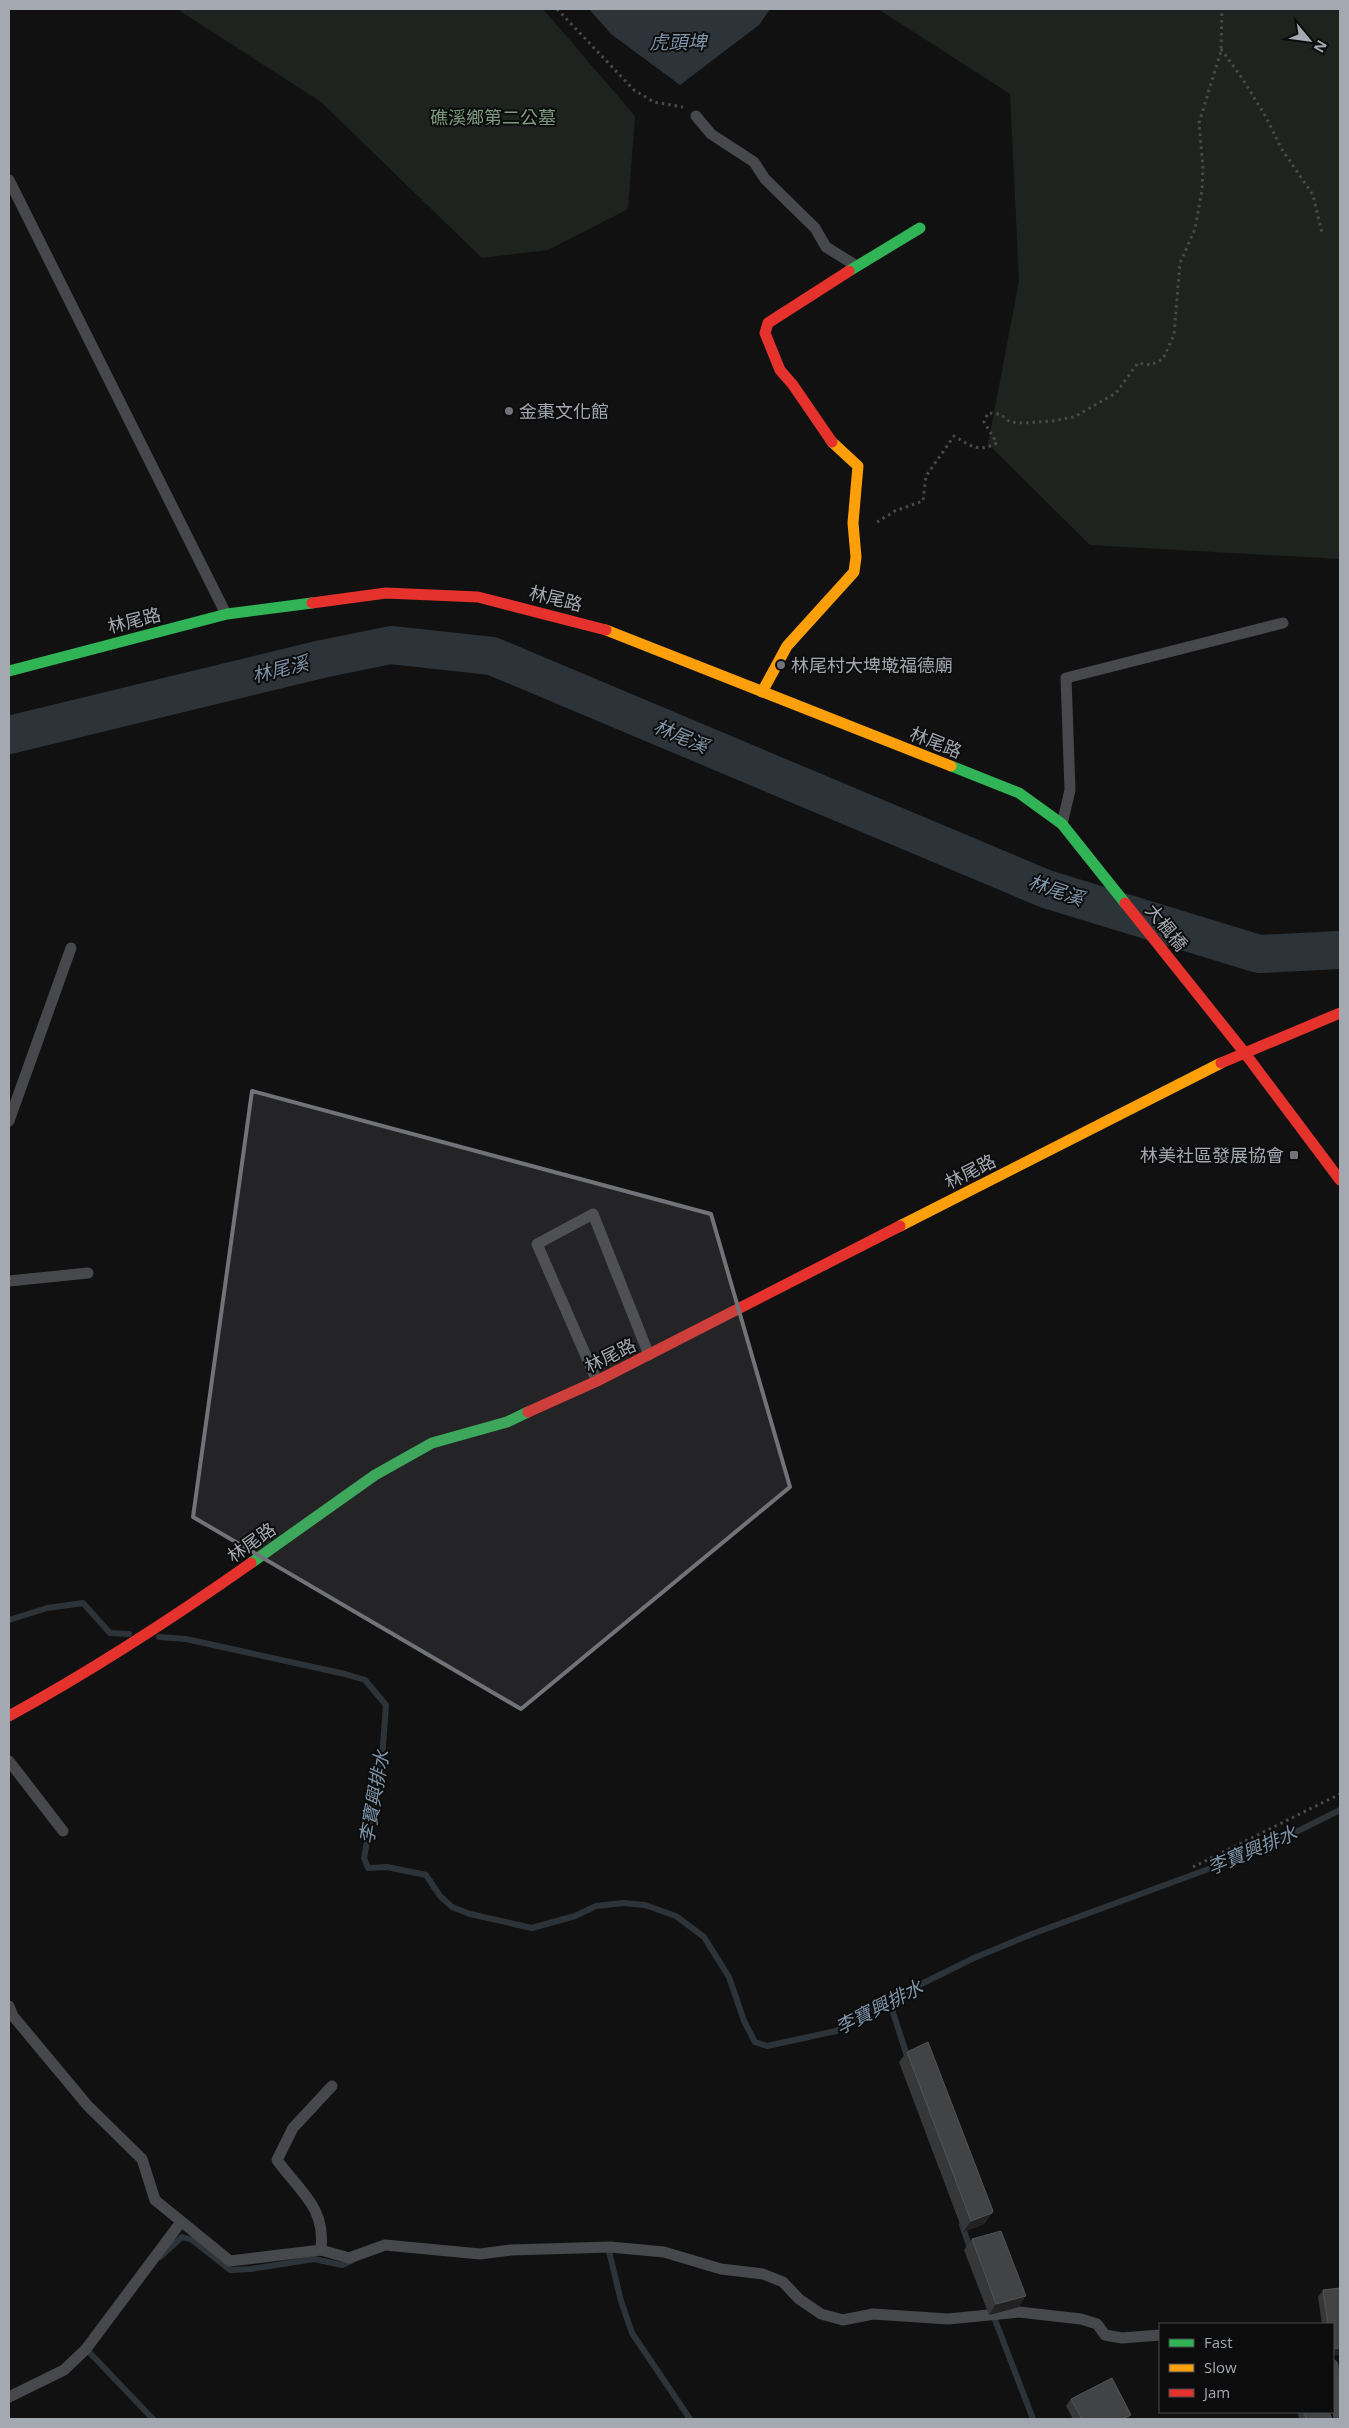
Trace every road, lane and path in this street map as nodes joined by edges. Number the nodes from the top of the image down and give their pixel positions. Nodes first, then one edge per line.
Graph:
1 (557, 9) edge
2 (1222, 9) edge
3 (1221, 49) junction
4 (696, 116) joint
5 (9, 180) edge
6 (920, 228) dead end
7 (1322, 233) dead end
8 (856, 266) junction
9 (875, 524) dead end
10 (227, 614) junction
11 (1283, 623) dead end
12 (9, 671) edge
13 (762, 692) junction
14 (1062, 824) junction
15 (71, 948) dead end
16 (1340, 1013) edge
17 (1244, 1052) junction
18 (9, 1121) edge
19 (1340, 1180) edge
20 (88, 1273) dead end
21 (9, 1282) edge
22 (649, 1355) junction
23 (597, 1381) junction
24 (9, 1716) edge
25 (9, 1761) edge
26 (1340, 1794) edge
27 (63, 1832) dead end
28 (1193, 1867) dead end
29 (9, 2006) edge
30 (332, 2086) dead end
31 (181, 2222) junction
32 (321, 2250) junction
33 (1159, 2335) edge
34 (1334, 2374) edge
35 (9, 2397) edge
36 (1339, 2419) edge

1 - 4 path
2 - 3 path
3 - 7 path
3 - 9 path
4 - 8 lane
5 - 10 lane
6 - 8 street
8 - 13 street
10 - 12 street, 林尾路
10 - 13 street, 林尾路
11 - 14 lane
13 - 14 street, 林尾路
14 - 17 street, 大楓橋
15 - 18 lane
16 - 17 street, 林尾路
17 - 19 street
17 - 22 street, 林尾路
20 - 21 lane
22 - 23 street, 林尾路
22 - 23 lane
23 - 24 street, 林尾路
25 - 27 lane
26 - 28 path
29 - 31 lane
30 - 32 lane
31 - 32 lane
31 - 35 lane
32 - 33 lane
34 - 36 lane

